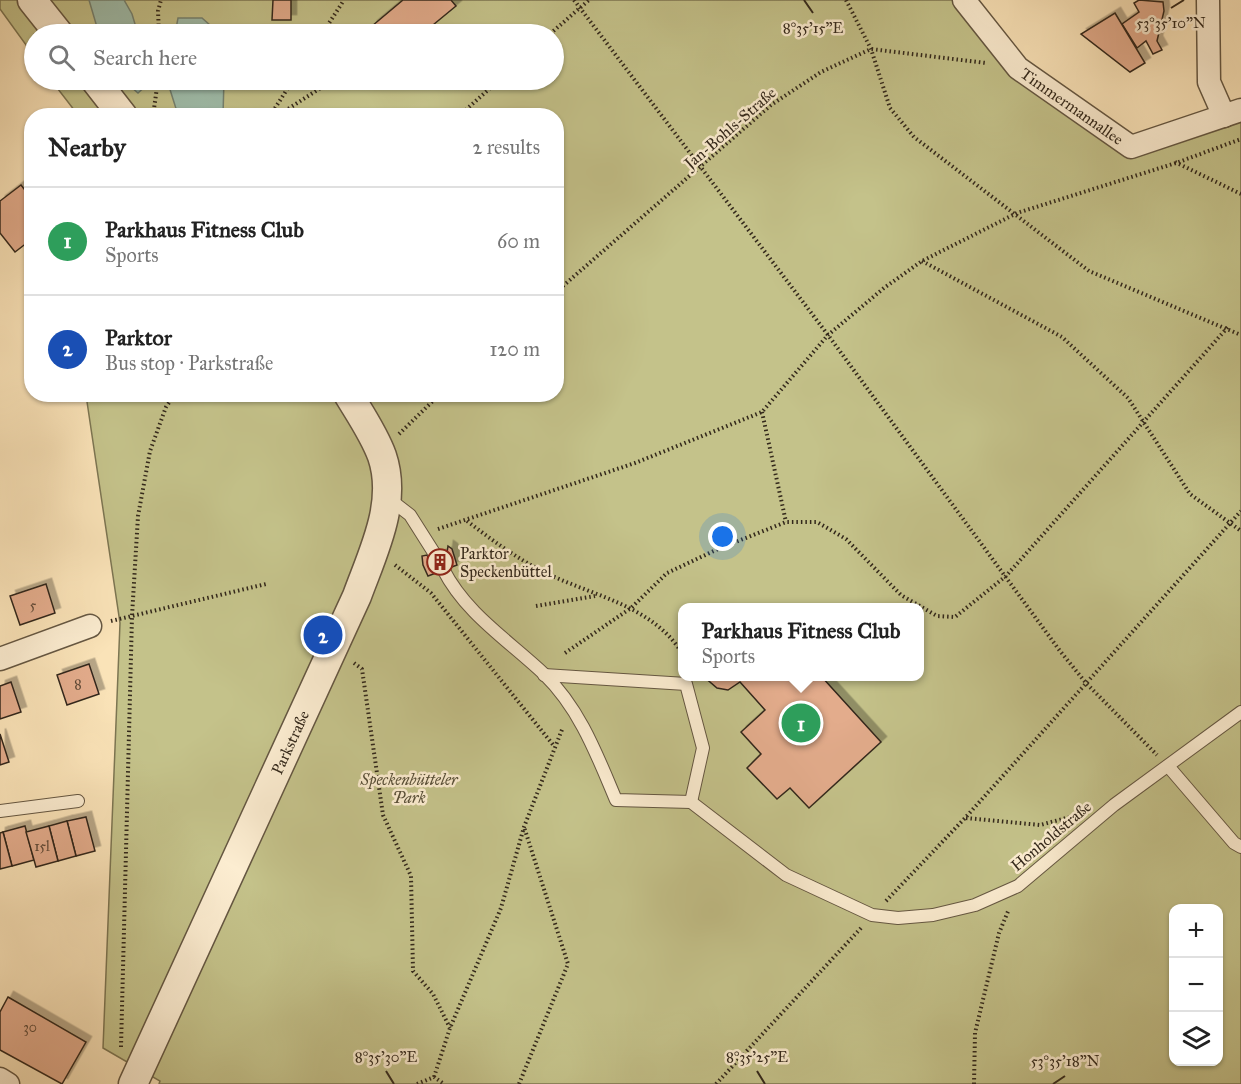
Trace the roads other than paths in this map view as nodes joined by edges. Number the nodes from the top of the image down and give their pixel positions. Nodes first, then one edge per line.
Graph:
1 (32, 0) edge
2 (964, 0) edge
3 (1208, 0) edge
4 (51, 24) edge
5 (103, 90) edge
6 (117, 108) edge
7 (1232, 113) edge
8 (352, 402) edge
9 (388, 498) junction
10 (436, 556) dead end
11 (443, 569) dead end
12 (90, 626) road end
13 (0, 659) edge
14 (544, 675) junction
15 (1241, 712) edge
16 (1168, 766) junction
17 (78, 801) dead end
18 (691, 802) junction
19 (0, 811) edge
20 (1241, 847) edge
21 (0, 1080) edge
22 (8, 1084) edge
23 (133, 1084) edge

1 - 4 street
2 - 7 street, Timmermannallee
3 - 7 street
5 - 6 street
8 - 9 street, Parkstraße
9 - 10 lane
9 - 23 street, Parkstraße
11 - 14 lane
12 - 13 street
14 - 18 lane
14 - 18 lane
15 - 16 lane, Honholdstraße
16 - 18 lane, Honholdstraße
16 - 20 lane
17 - 19 lane
21 - 22 street

